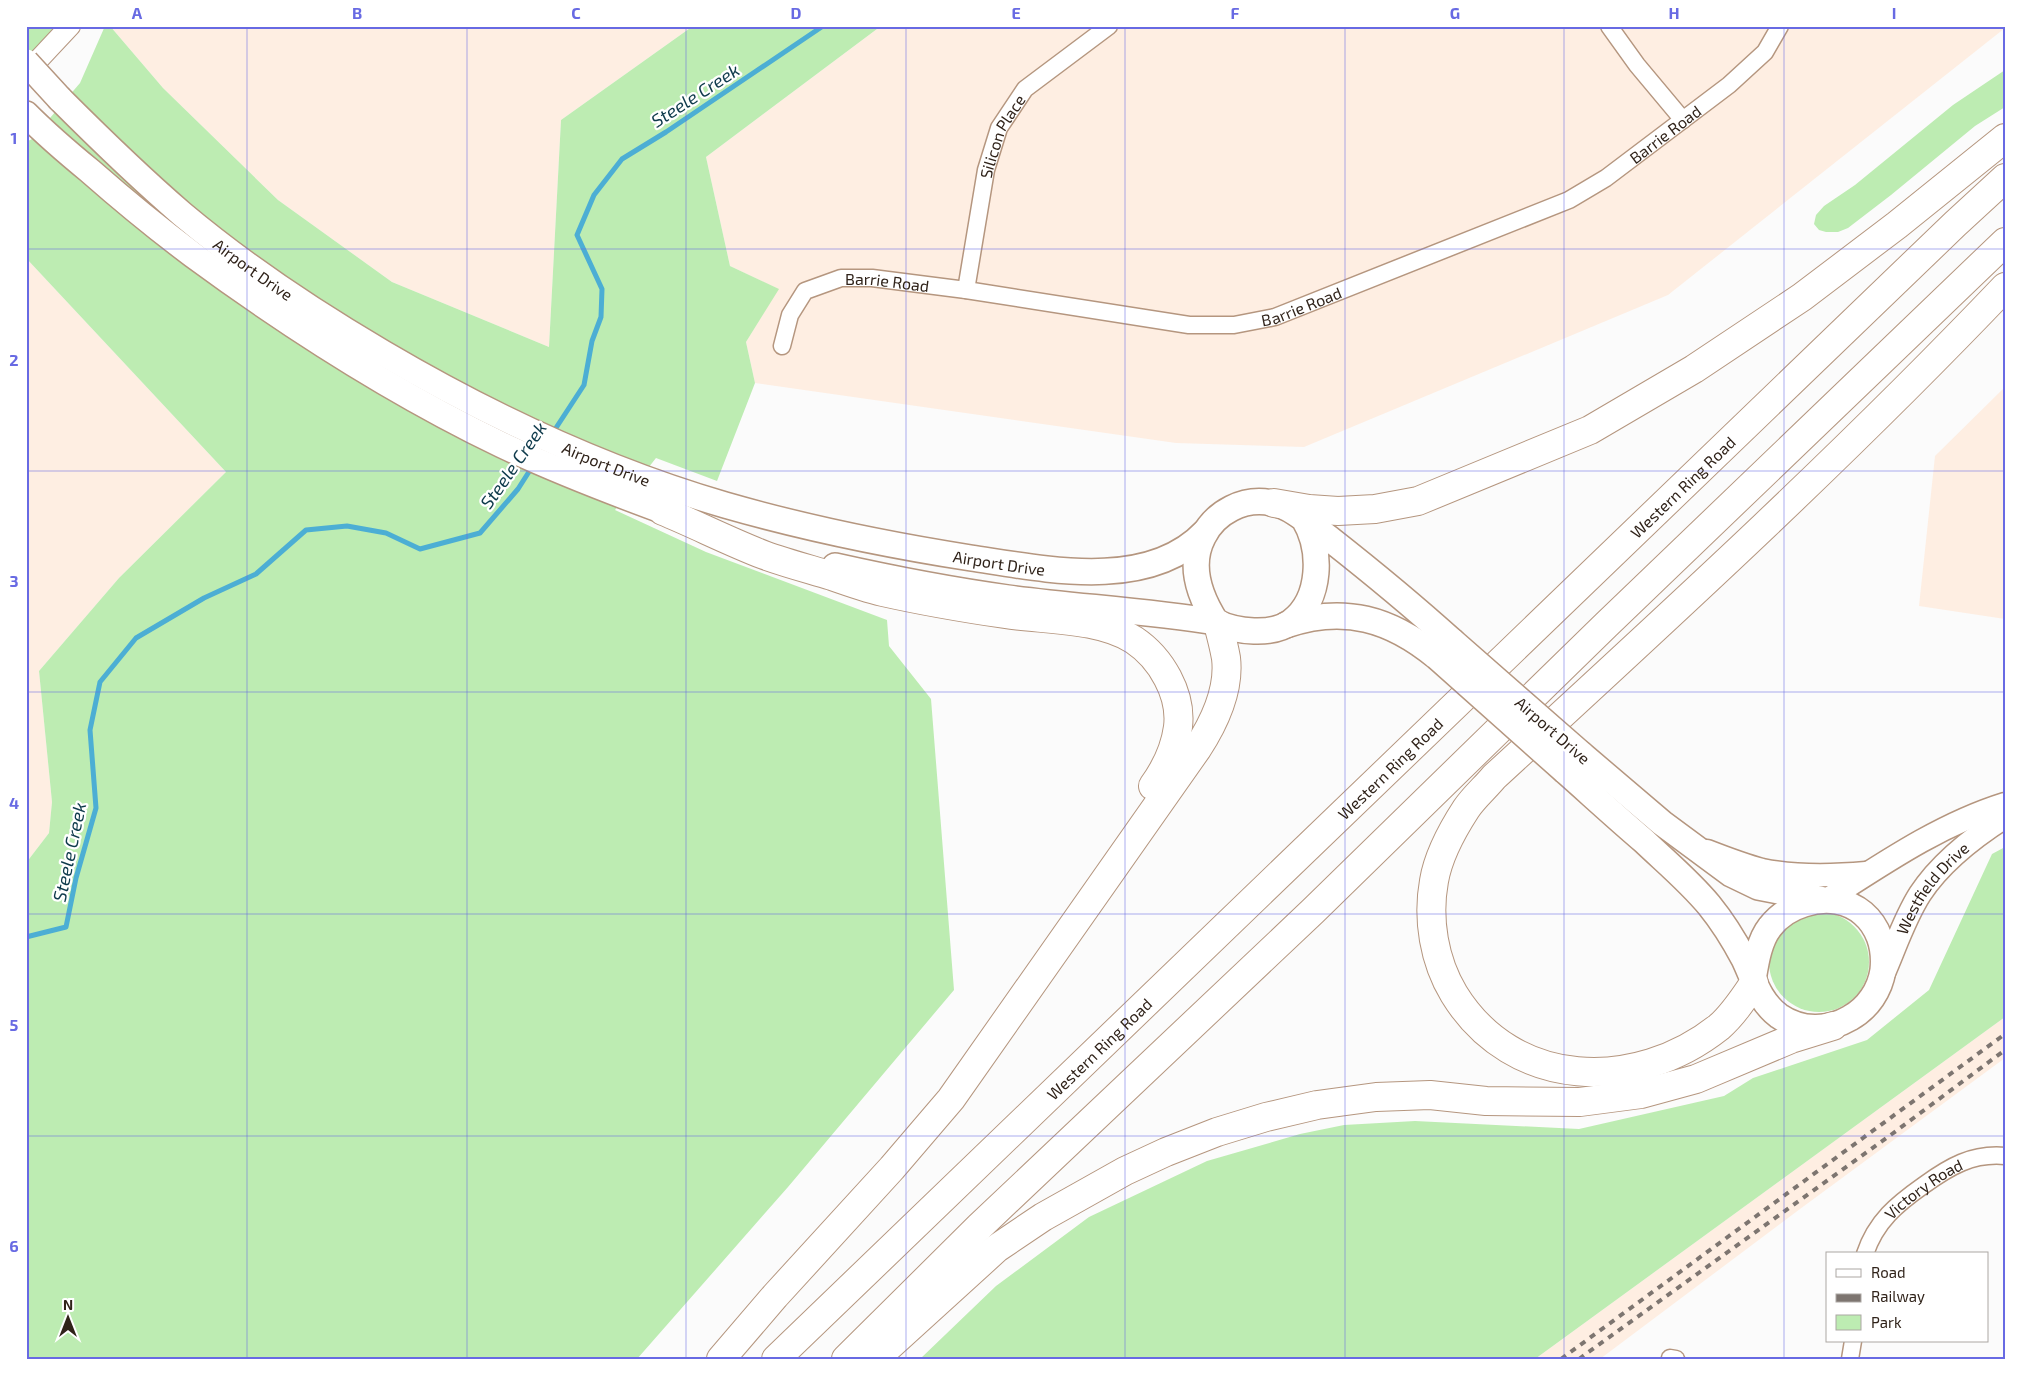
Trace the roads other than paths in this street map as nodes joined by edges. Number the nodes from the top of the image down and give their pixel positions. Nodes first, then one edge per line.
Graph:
1 (70, 26) edge
2 (1109, 26) edge
3 (1609, 26) edge
4 (1780, 26) edge
5 (26, 62) edge
6 (26, 73) edge
7 (30, 118) edge
8 (1683, 120) junction
9 (2005, 138) edge
10 (2005, 178) edge
11 (2005, 242) edge
12 (2005, 287) edge
13 (966, 290) junction
14 (782, 346) dead end
15 (1274, 503) junction
16 (663, 511) junction
17 (1304, 519) junction
18 (1205, 532) junction
19 (1217, 623) junction
20 (1286, 626) junction
21 (1444, 649) junction
22 (1573, 763) junction
23 (2005, 804) edge
24 (2005, 818) edge
25 (1689, 844) junction
26 (1869, 872) junction
27 (1826, 900) junction
28 (1058, 946) junction
29 (1882, 977) junction
30 (1754, 981) junction
31 (1833, 1026) junction
32 (2005, 1156) edge
33 (1866, 1252) edge
34 (1853, 1342) edge
35 (721, 1359) edge
36 (776, 1359) edge
37 (846, 1359) edge
38 (875, 1359) edge
39 (1850, 1359) edge

1 - 6 street
2 - 13 street, Silicon Place
3 - 8 street
4 - 8 street, Barrie Road
5 - 18 main road, Airport Drive, bridge
7 - 16 main road, Airport Drive
8 - 13 street, Barrie Road
9 - 15 highway
10 - 36 highway, Western Ring Road
11 - 37 highway
12 - 30 highway
13 - 14 street, Barrie Road
15 - 17 main road
15 - 18 main road
16 - 19 main road, Airport Drive
16 - 28 highway
17 - 20 main road
17 - 21 main road, Airport Drive
18 - 19 main road
19 - 20 main road
19 - 28 highway
20 - 21 main road, Airport Drive
21 - 22 main road, Airport Drive, bridge
22 - 25 main road, Airport Drive
22 - 30 main road, Airport Drive
23 - 26 main road, Westfield Drive
24 - 29 main road, Westfield Drive
25 - 26 main road
25 - 27 main road, Airport Drive
26 - 27 main road, Westfield Drive
27 - 29 main road
27 - 30 main road
28 - 35 highway
29 - 31 main road
30 - 31 main road
31 - 38 highway
32 - 33 street, Victory Road
34 - 39 street

